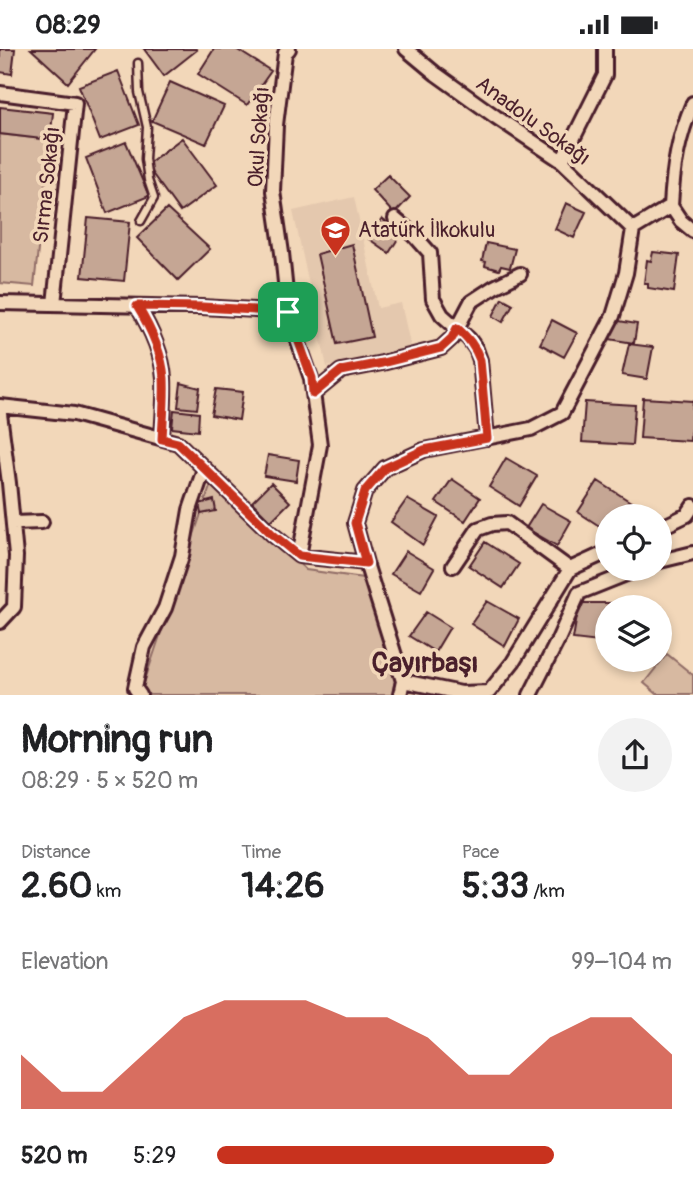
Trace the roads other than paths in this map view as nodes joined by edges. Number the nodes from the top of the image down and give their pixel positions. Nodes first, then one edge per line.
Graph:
1 (407, 49) edge
2 (605, 49) edge
3 (287, 51) edge
4 (138, 63) dead end
5 (0, 93) edge
6 (693, 103) edge
7 (562, 161) junction
8 (671, 206) junction
9 (396, 219) dead end
10 (141, 221) dead end
11 (633, 229) junction
12 (693, 231) edge
13 (520, 274) dead end
14 (0, 303) edge
15 (54, 304) junction
16 (137, 306) junction
17 (288, 312) junction
18 (457, 328) junction
19 (313, 394) junction
20 (0, 406) edge
21 (0, 414) edge
22 (487, 438) junction
23 (162, 439) junction
24 (204, 469) junction
25 (691, 514) edge
26 (42, 522) dead end
27 (13, 523) junction
28 (672, 523) edge
29 (693, 553) edge
30 (299, 556) junction
31 (595, 558) edge
32 (672, 558) edge
33 (366, 563) junction
34 (453, 566) dead end
35 (570, 569) junction
36 (609, 581) edge
37 (0, 622) edge
38 (403, 681) junction
39 (490, 693) edge
40 (140, 695) edge
41 (400, 695) edge
42 (530, 695) edge

1 - 7 street, Anadolu Sokağı
2 - 7 street
3 - 17 street, Okul Sokağı
4 - 10 lane
5 - 15 street, Sırma Sokağı
6 - 8 street
7 - 11 street, Anadolu Sokağı
8 - 11 street
8 - 12 street
9 - 18 street
11 - 22 street
13 - 18 street
14 - 15 street
15 - 16 street
16 - 17 street
16 - 23 street
17 - 19 street, Okul Sokağı
18 - 19 street
18 - 22 street
19 - 30 street, Okul Sokağı
20 - 23 street
21 - 27 street
22 - 33 street
23 - 24 street
24 - 30 street
24 - 40 street
25 - 28 street
26 - 27 street
27 - 37 street
29 - 32 street
30 - 33 street
31 - 35 street
33 - 38 street
34 - 35 street
35 - 39 street
36 - 42 street
38 - 39 street
38 - 41 street

